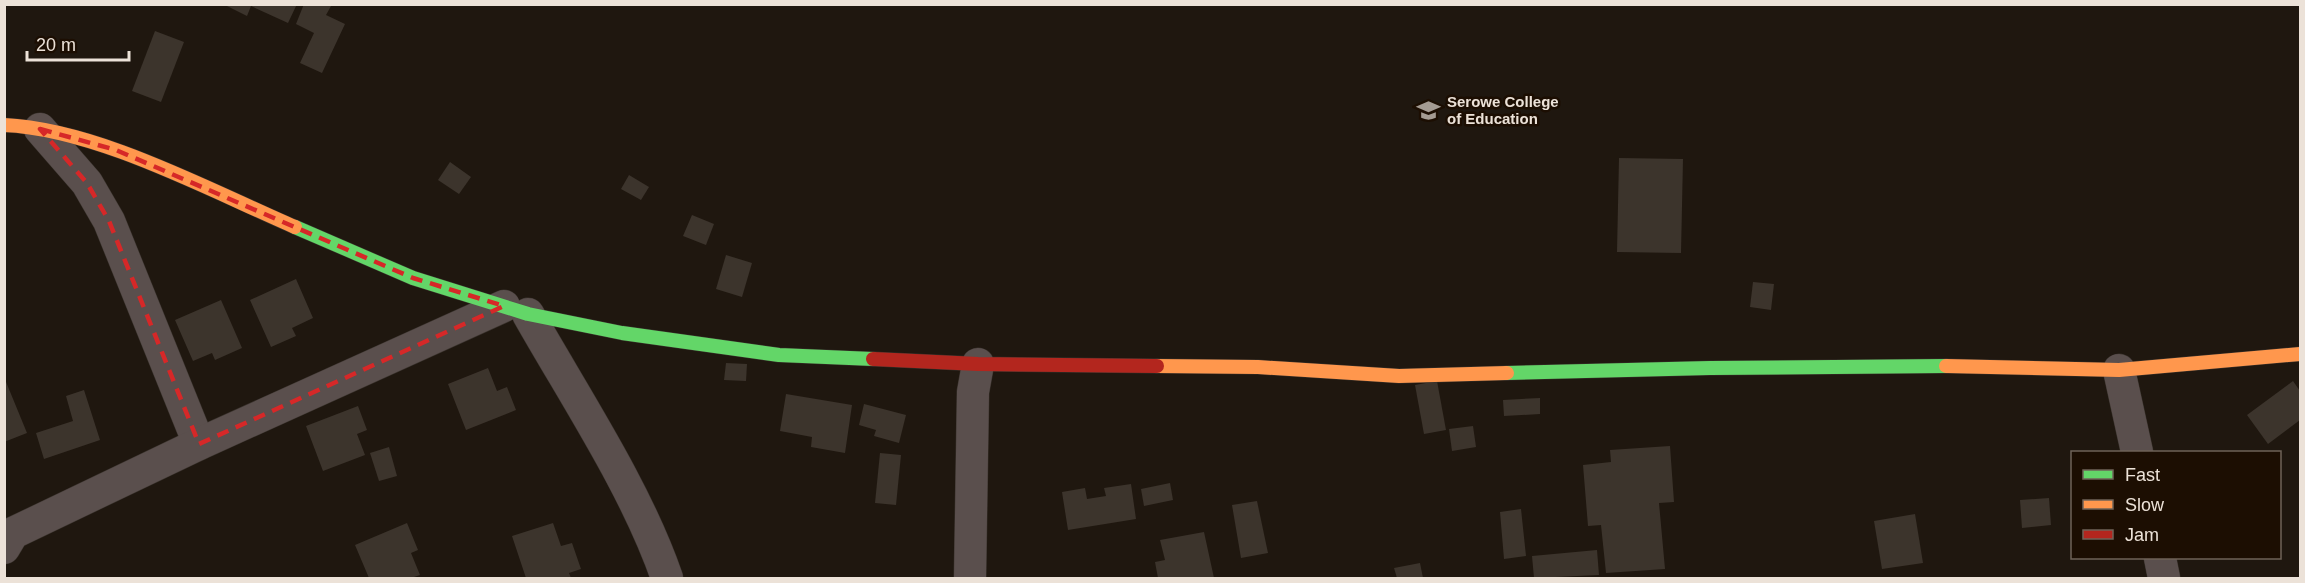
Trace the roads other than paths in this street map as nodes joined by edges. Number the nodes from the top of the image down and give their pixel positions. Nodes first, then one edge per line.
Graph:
1 (4, 125) edge
2 (40, 129) junction
3 (516, 310) junction
4 (2301, 354) edge
5 (978, 364) junction
6 (2119, 370) junction
7 (199, 444) junction
8 (2137, 451) edge
9 (4, 548) edge
10 (2160, 559) edge
11 (667, 579) edge
12 (969, 579) edge
13 (2164, 579) edge

1 - 2 street
2 - 3 street
2 - 7 street
3 - 5 street
3 - 7 street
3 - 11 street
4 - 6 street
5 - 6 street
5 - 12 street
6 - 8 street
7 - 9 street
10 - 13 street

